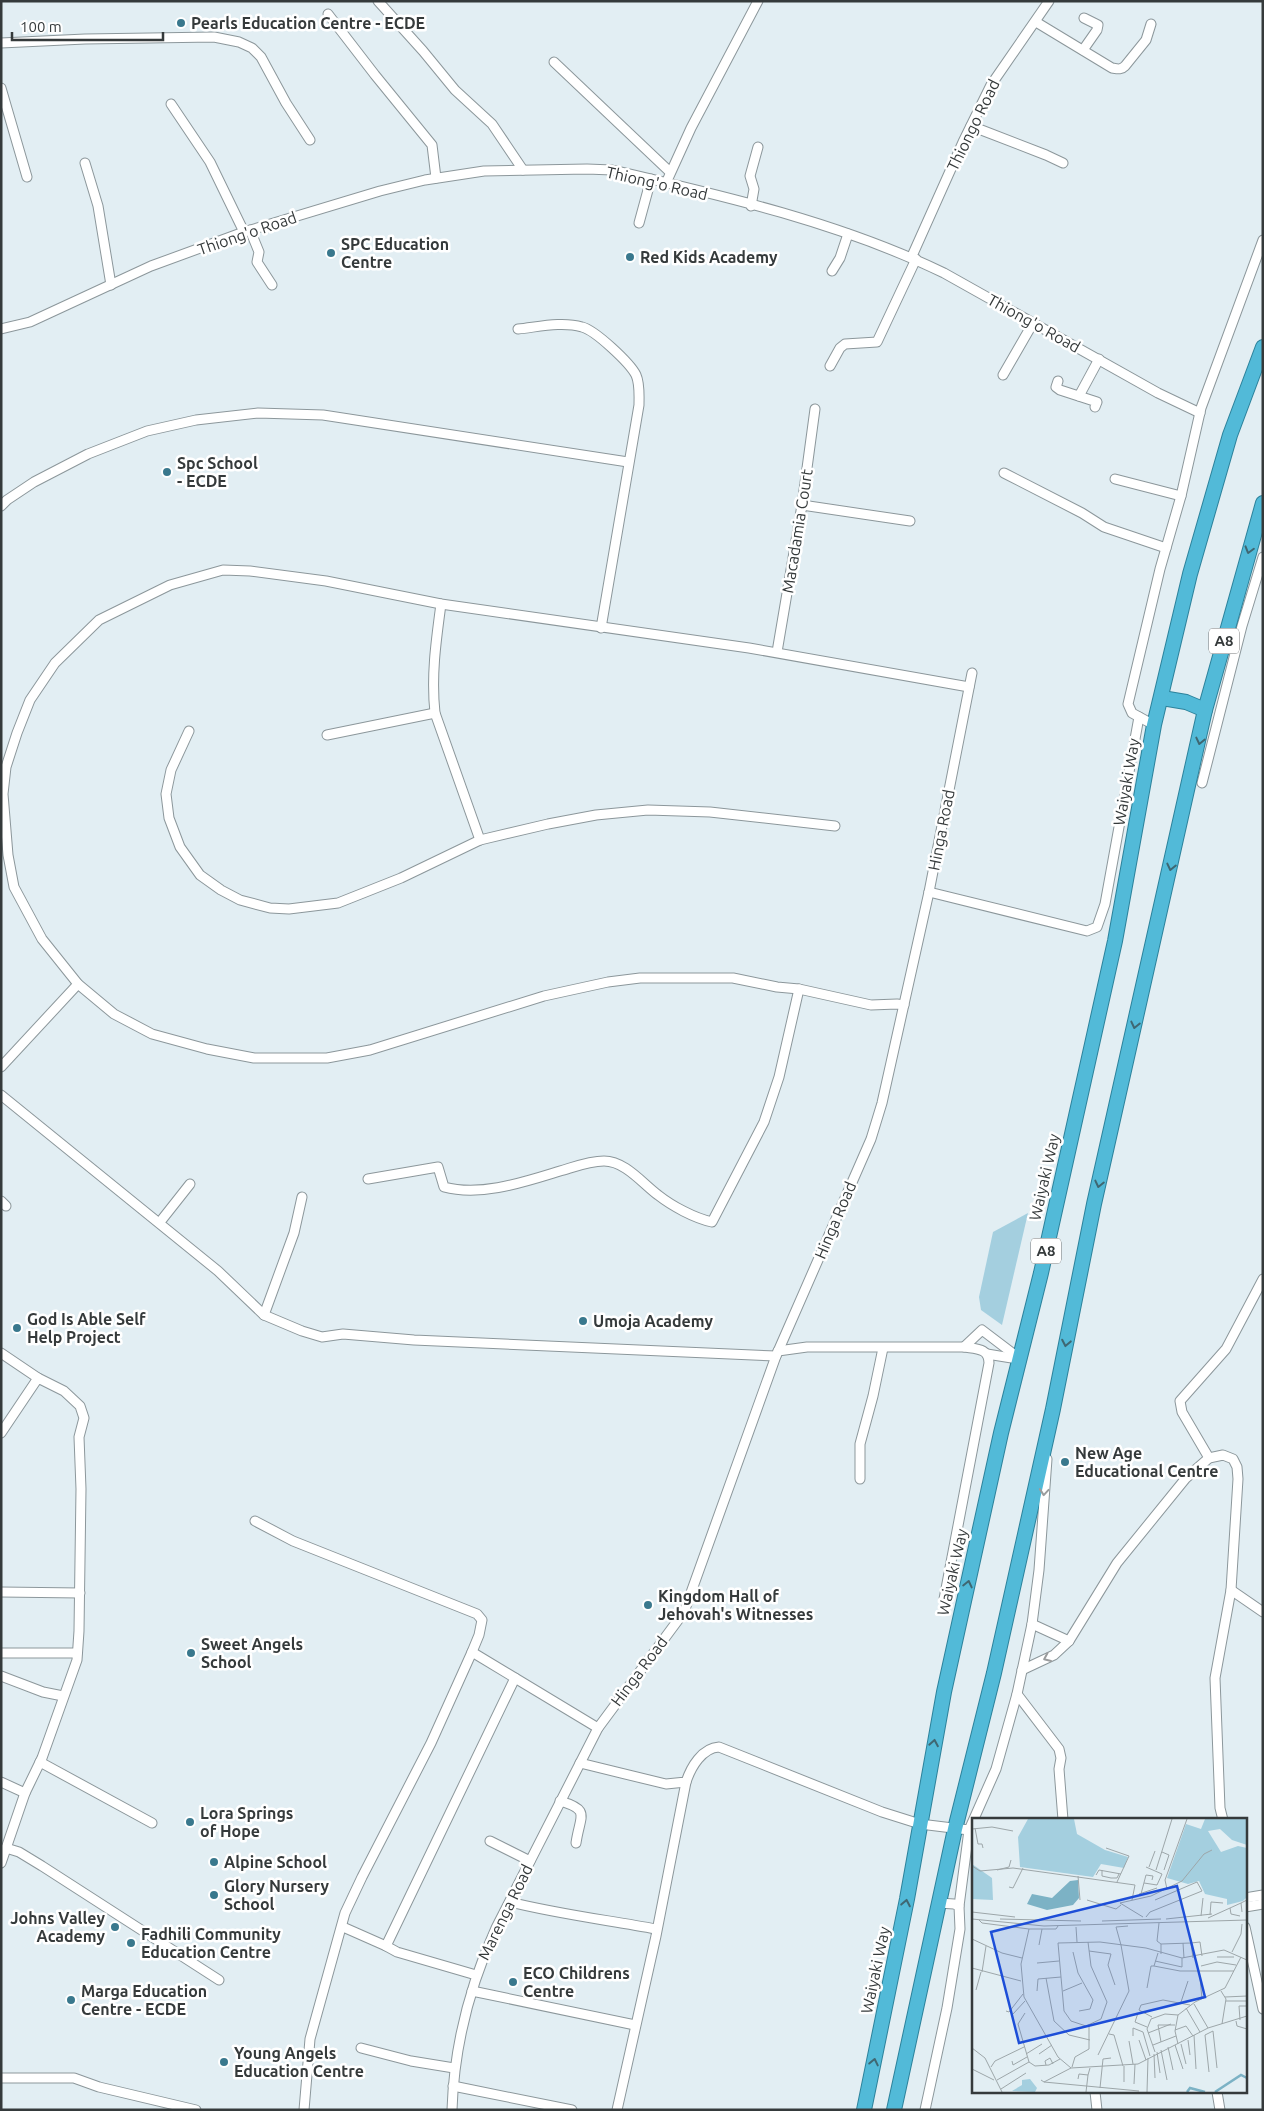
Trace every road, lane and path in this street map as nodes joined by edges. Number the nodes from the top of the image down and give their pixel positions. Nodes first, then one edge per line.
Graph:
1 (378, 1) edge
2 (758, 1) edge
3 (1046, 2) edge
4 (328, 14) dead end
5 (1084, 18) dead end
6 (1036, 22) junction
7 (1151, 24) dead end
8 (1, 43) edge
9 (1083, 50) junction
10 (554, 62) dead end
11 (1, 88) edge
12 (171, 104) dead end
13 (971, 126) junction
14 (310, 140) dead end
15 (758, 147) dead end
16 (85, 163) dead end
17 (1063, 163) dead end
18 (523, 170) junction
19 (670, 172) junction
20 (27, 178) dead end
21 (436, 178) junction
22 (651, 179) junction
23 (666, 183) junction
24 (751, 206) junction
25 (638, 223) dead end
26 (247, 231) junction
27 (848, 234) junction
28 (1263, 240) edge
29 (914, 258) junction
30 (832, 271) dead end
31 (111, 285) junction
32 (272, 285) dead end
33 (1033, 323) junction
34 (1, 329) edge
35 (518, 329) dead end
36 (1263, 347) edge
37 (1099, 359) junction
38 (830, 366) dead end
39 (1003, 375) dead end
40 (1058, 381) dead end
41 (1079, 396) junction
42 (1095, 407) dead end
43 (815, 410) dead end
44 (1200, 413) junction
45 (628, 462) junction
46 (1004, 473) dead end
47 (1115, 479) dead end
48 (1181, 496) junction
49 (1263, 503) edge
50 (802, 505) junction
51 (1, 506) edge
52 (1261, 515) edge
53 (910, 521) dead end
54 (1166, 548) junction
55 (1263, 557) edge
56 (441, 604) junction
57 (601, 628) junction
58 (777, 652) junction
59 (972, 673) dead end
60 (970, 688) junction
61 (1162, 698) junction
62 (1205, 710) junction
63 (435, 713) junction
64 (1139, 718) junction
65 (1154, 725) junction
66 (189, 731) dead end
67 (327, 735) dead end
68 (1202, 783) dead end
69 (2, 794) edge
70 (835, 826) dead end
71 (480, 840) junction
72 (929, 892) junction
73 (1105, 904) junction
74 (1122, 908) junction
75 (78, 984) junction
76 (799, 989) junction
77 (904, 1005) junction
78 (1, 1067) edge
79 (2, 1098) edge
80 (368, 1179) dead end
81 (190, 1184) dead end
82 (302, 1197) dead end
83 (160, 1222) junction
84 (1263, 1279) edge
85 (264, 1315) junction
86 (964, 1347) junction
87 (883, 1348) junction
88 (2, 1353) edge
89 (777, 1353) junction
90 (988, 1354) junction
91 (1020, 1359) junction
92 (38, 1378) junction
93 (1053, 1409) junction
94 (1, 1433) edge
95 (1209, 1458) junction
96 (860, 1479) dead end
97 (255, 1521) dead end
98 (1231, 1590) junction
99 (1, 1592) edge
100 (80, 1592) junction
101 (944, 1599) dead end
102 (1263, 1612) edge
103 (1032, 1624) junction
104 (1069, 1641) junction
105 (472, 1652) junction
106 (1, 1653) edge
107 (77, 1653) junction
108 (1022, 1670) junction
109 (1, 1676) edge
110 (515, 1678) junction
111 (1017, 1694) junction
112 (63, 1696) junction
113 (598, 1728) junction
114 (40, 1762) junction
115 (580, 1763) junction
116 (1, 1782) edge
117 (686, 1782) junction
118 (25, 1793) junction
119 (560, 1801) junction
120 (1063, 1818) edge
121 (1222, 1818) edge
122 (152, 1823) dead end
123 (920, 1824) junction
124 (962, 1829) junction
125 (490, 1841) dead end
126 (576, 1843) dead end
127 (6, 1848) junction
128 (530, 1861) junction
129 (1, 1863) edge
130 (1263, 1895) edge
131 (1246, 1898) edge
132 (510, 1902) junction
133 (939, 1903) junction
134 (1263, 1904) edge
135 (959, 1906) junction
136 (1246, 1907) edge
137 (342, 1927) junction
138 (656, 1929) junction
139 (1246, 1930) edge
140 (386, 1946) junction
141 (476, 1975) junction
142 (219, 1980) dead end
143 (472, 1991) junction
144 (1261, 1997) edge
145 (1263, 2009) edge
146 (635, 2025) junction
147 (361, 2048) dead end
148 (454, 2068) junction
149 (1, 2078) edge
150 (453, 2086) junction
151 (1095, 2094) edge
152 (1217, 2094) edge
153 (196, 2110) edge
154 (304, 2110) edge
155 (452, 2110) edge
156 (572, 2110) edge
157 (617, 2110) edge
158 (864, 2110) edge
159 (894, 2110) edge
160 (925, 2110) edge
161 (1097, 2110) edge
162 (1220, 2110) edge

1 - 18 street
2 - 19 street
3 - 6 street, Thiongo Road
4 - 21 street
5 - 9 street
6 - 9 street
6 - 13 street, Thiongo Road
7 - 9 street
8 - 14 street
10 - 19 street
11 - 20 street
12 - 26 street
13 - 17 street
13 - 29 street, Thiongo Road
15 - 24 street
16 - 31 street
18 - 21 street, Thiong'o Road
18 - 22 street, Thiong'o Road
19 - 23 street
21 - 26 street, Thiong'o Road
22 - 23 street, Thiong'o Road
22 - 25 street
23 - 24 street, Thiong'o Road
24 - 27 street, Thiong'o Road
26 - 31 street, Thiong'o Road
26 - 32 street
27 - 29 street, Thiong'o Road
27 - 30 street
28 - 44 street
29 - 33 street, Thiong'o Road
29 - 38 street, Thiongo Road
31 - 34 street, Thiong'o Road
33 - 37 street, Thiong'o Road
33 - 39 street
35 - 45 street
36 - 61 highway, Waiyaki Way / A8
37 - 41 street
37 - 44 street, Thiong'o Road
40 - 41 street
41 - 42 street
43 - 50 street, Macadamia Court
44 - 48 street
45 - 51 street
45 - 57 street
46 - 54 street
47 - 48 street
48 - 54 street
49 - 52 highway, A8
50 - 53 street
50 - 58 street, Macadamia Court
52 -> 62 highway, A8
54 - 64 street
55 - 68 street
56 - 57 street
56 - 63 street
56 - 69 street
57 - 58 street
58 - 60 street
59 - 60 street, Hinga Road
60 - 72 street, Hinga Road
61 - 62 highway
61 - 65 highway, Waiyaki Way / A8
62 -> 93 highway, A8
63 - 67 street
63 - 71 street
64 - 65 street
64 - 73 street
65 - 74 highway, Waiyaki Way / A8
66 - 71 street
69 - 75 street
70 - 71 street
72 - 73 street
72 - 77 street, Hinga Road
73 - 74 street
74 - 91 highway, Waiyaki Way / A8
75 - 76 street
75 - 78 street
76 - 77 street
76 - 80 street
77 - 89 street, Hinga Road
79 - 83 street
81 - 83 street
82 - 85 street
83 - 85 street
84 - 95 street
85 - 89 street
86 - 87 street
86 - 90 street
86 - 91 street
87 - 89 street
87 - 96 street
88 - 92 street
89 - 113 street, Hinga Road
90 - 91 street
90 - 101 street
123 -> 91 highway, Waiyaki Way / A8
92 - 94 street
92 - 100 street
93 -> 103 street
93 - 124 highway, A8
95 - 98 street
95 - 104 street
97 - 105 street
98 - 102 street
98 - 121 street
99 - 100 street
100 - 107 street
103 - 104 street
103 - 108 street
104 -> 108 street
105 - 110 street
105 - 137 street
106 - 107 street
107 - 112 street
108 - 111 street
109 - 112 street
110 - 113 street
110 - 140 street
111 - 120 street
111 - 124 street
112 - 114 street
113 - 115 street, Marenga Road
114 - 118 street
114 - 122 street
115 - 117 street
115 - 119 street, Marenga Road
116 - 118 street
117 - 123 street
117 - 138 street
118 - 127 street
119 - 126 street
119 - 128 street, Marenga Road
123 - 124 street
158 -> 123 highway, Waiyaki Way / A8
124 - 133 highway, A8
124 - 135 street
125 - 128 street
127 - 129 street
127 - 142 street
128 - 132 street, Marenga Road
130 - 131 street
132 - 138 street
132 - 141 street, Marenga Road
133 - 135 street
133 - 159 highway, A8
134 - 136 street
135 - 160 street
137 - 140 street
137 - 154 street
138 - 146 street
139 - 144 street
140 - 141 street
141 - 143 street, Marenga Road
143 - 146 street
143 - 148 street, Marenga Road
144 - 145 street
146 - 157 street
147 - 148 street
148 - 150 street, Marenga Road
149 - 153 street
150 - 155 street, Marenga Road
150 - 156 street
151 - 161 street
152 - 162 street

